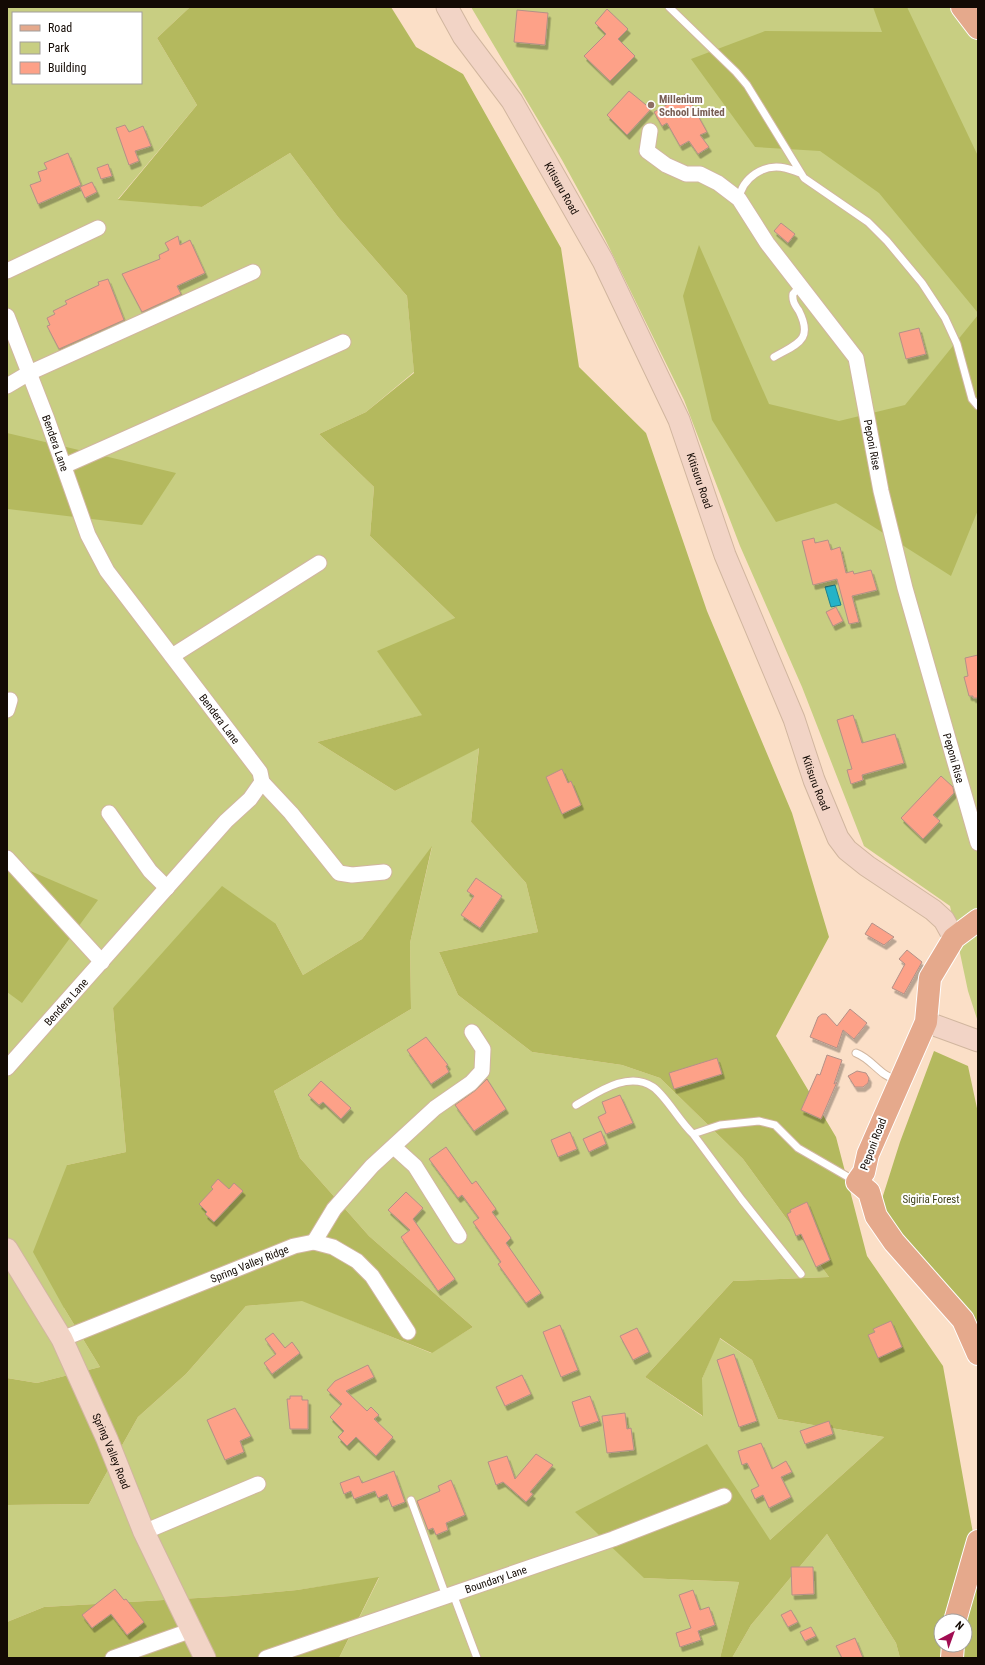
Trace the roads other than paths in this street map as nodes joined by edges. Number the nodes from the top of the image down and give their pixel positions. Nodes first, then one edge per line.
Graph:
1 (447, 7) edge
2 (669, 7) edge
3 (962, 7) edge
4 (978, 28) edge
5 (650, 131) dead end
6 (800, 173) junction
7 (739, 200) junction
8 (98, 228) dead end
9 (7, 271) edge
10 (253, 272) dead end
11 (801, 285) junction
12 (7, 316) edge
13 (343, 342) dead end
14 (774, 357) dead end
15 (29, 372) junction
16 (7, 386) edge
17 (978, 406) edge
18 (64, 466) junction
19 (319, 563) dead end
20 (172, 656) junction
21 (262, 782) junction
22 (109, 813) dead end
23 (978, 843) edge
24 (7, 858) edge
25 (384, 872) dead end
26 (167, 888) junction
27 (978, 920) edge
28 (954, 938) junction
29 (102, 962) junction
30 (926, 1022) junction
31 (472, 1032) dead end
32 (978, 1041) edge
33 (856, 1053) dead end
34 (7, 1068) edge
35 (899, 1080) junction
36 (576, 1105) dead end
37 (693, 1134) junction
38 (394, 1147) junction
39 (857, 1182) junction
40 (459, 1236) dead end
41 (314, 1242) junction
42 (7, 1249) edge
43 (801, 1274) dead end
44 (408, 1332) dead end
45 (62, 1339) junction
46 (978, 1354) edge
47 (258, 1484) dead end
48 (724, 1496) dead end
49 (411, 1500) dead end
50 (144, 1532) junction
51 (978, 1541) edge
52 (449, 1595) junction
53 (957, 1613) edge
54 (192, 1630) junction
55 (113, 1658) edge
56 (205, 1658) edge
57 (266, 1658) edge
58 (477, 1658) edge

1 - 28 street, Kitisuru Road
2 - 6 lane
3 - 4 main road
5 - 7 street, Peponi Rise
6 - 7 lane
6 - 17 lane
7 - 11 street, Peponi Rise
8 - 9 street
10 - 15 street
11 - 14 lane
11 - 23 street, Peponi Rise
12 - 15 street, Bendera Lane
13 - 18 street
15 - 16 street
15 - 18 street, Bendera Lane
18 - 20 street, Bendera Lane
19 - 20 street
20 - 21 street, Bendera Lane
21 - 25 street
21 - 26 street, Bendera Lane
22 - 26 street
24 - 29 street
26 - 29 street, Bendera Lane
27 - 28 main road, Peponi Road
28 - 30 main road, Peponi Road
29 - 34 street, Bendera Lane
30 - 32 street
30 - 35 main road, Peponi Road
31 - 38 street
33 - 35 lane
35 - 39 main road, Peponi Road
36 - 37 lane
37 - 39 lane
37 - 43 lane
38 - 40 street
38 - 41 street
39 - 46 main road, Peponi Road
41 - 44 street, Spring Valley Ridge
41 - 45 street, Spring Valley Ridge
42 - 45 street, Spring Valley Road
45 - 50 street, Spring Valley Road
47 - 50 street
48 - 52 street, Boundary Lane
49 - 52 lane
50 - 54 street, Spring Valley Road
51 - 53 main road
52 - 57 street, Boundary Lane
52 - 58 lane
54 - 55 street
54 - 56 street, Spring Valley Road

